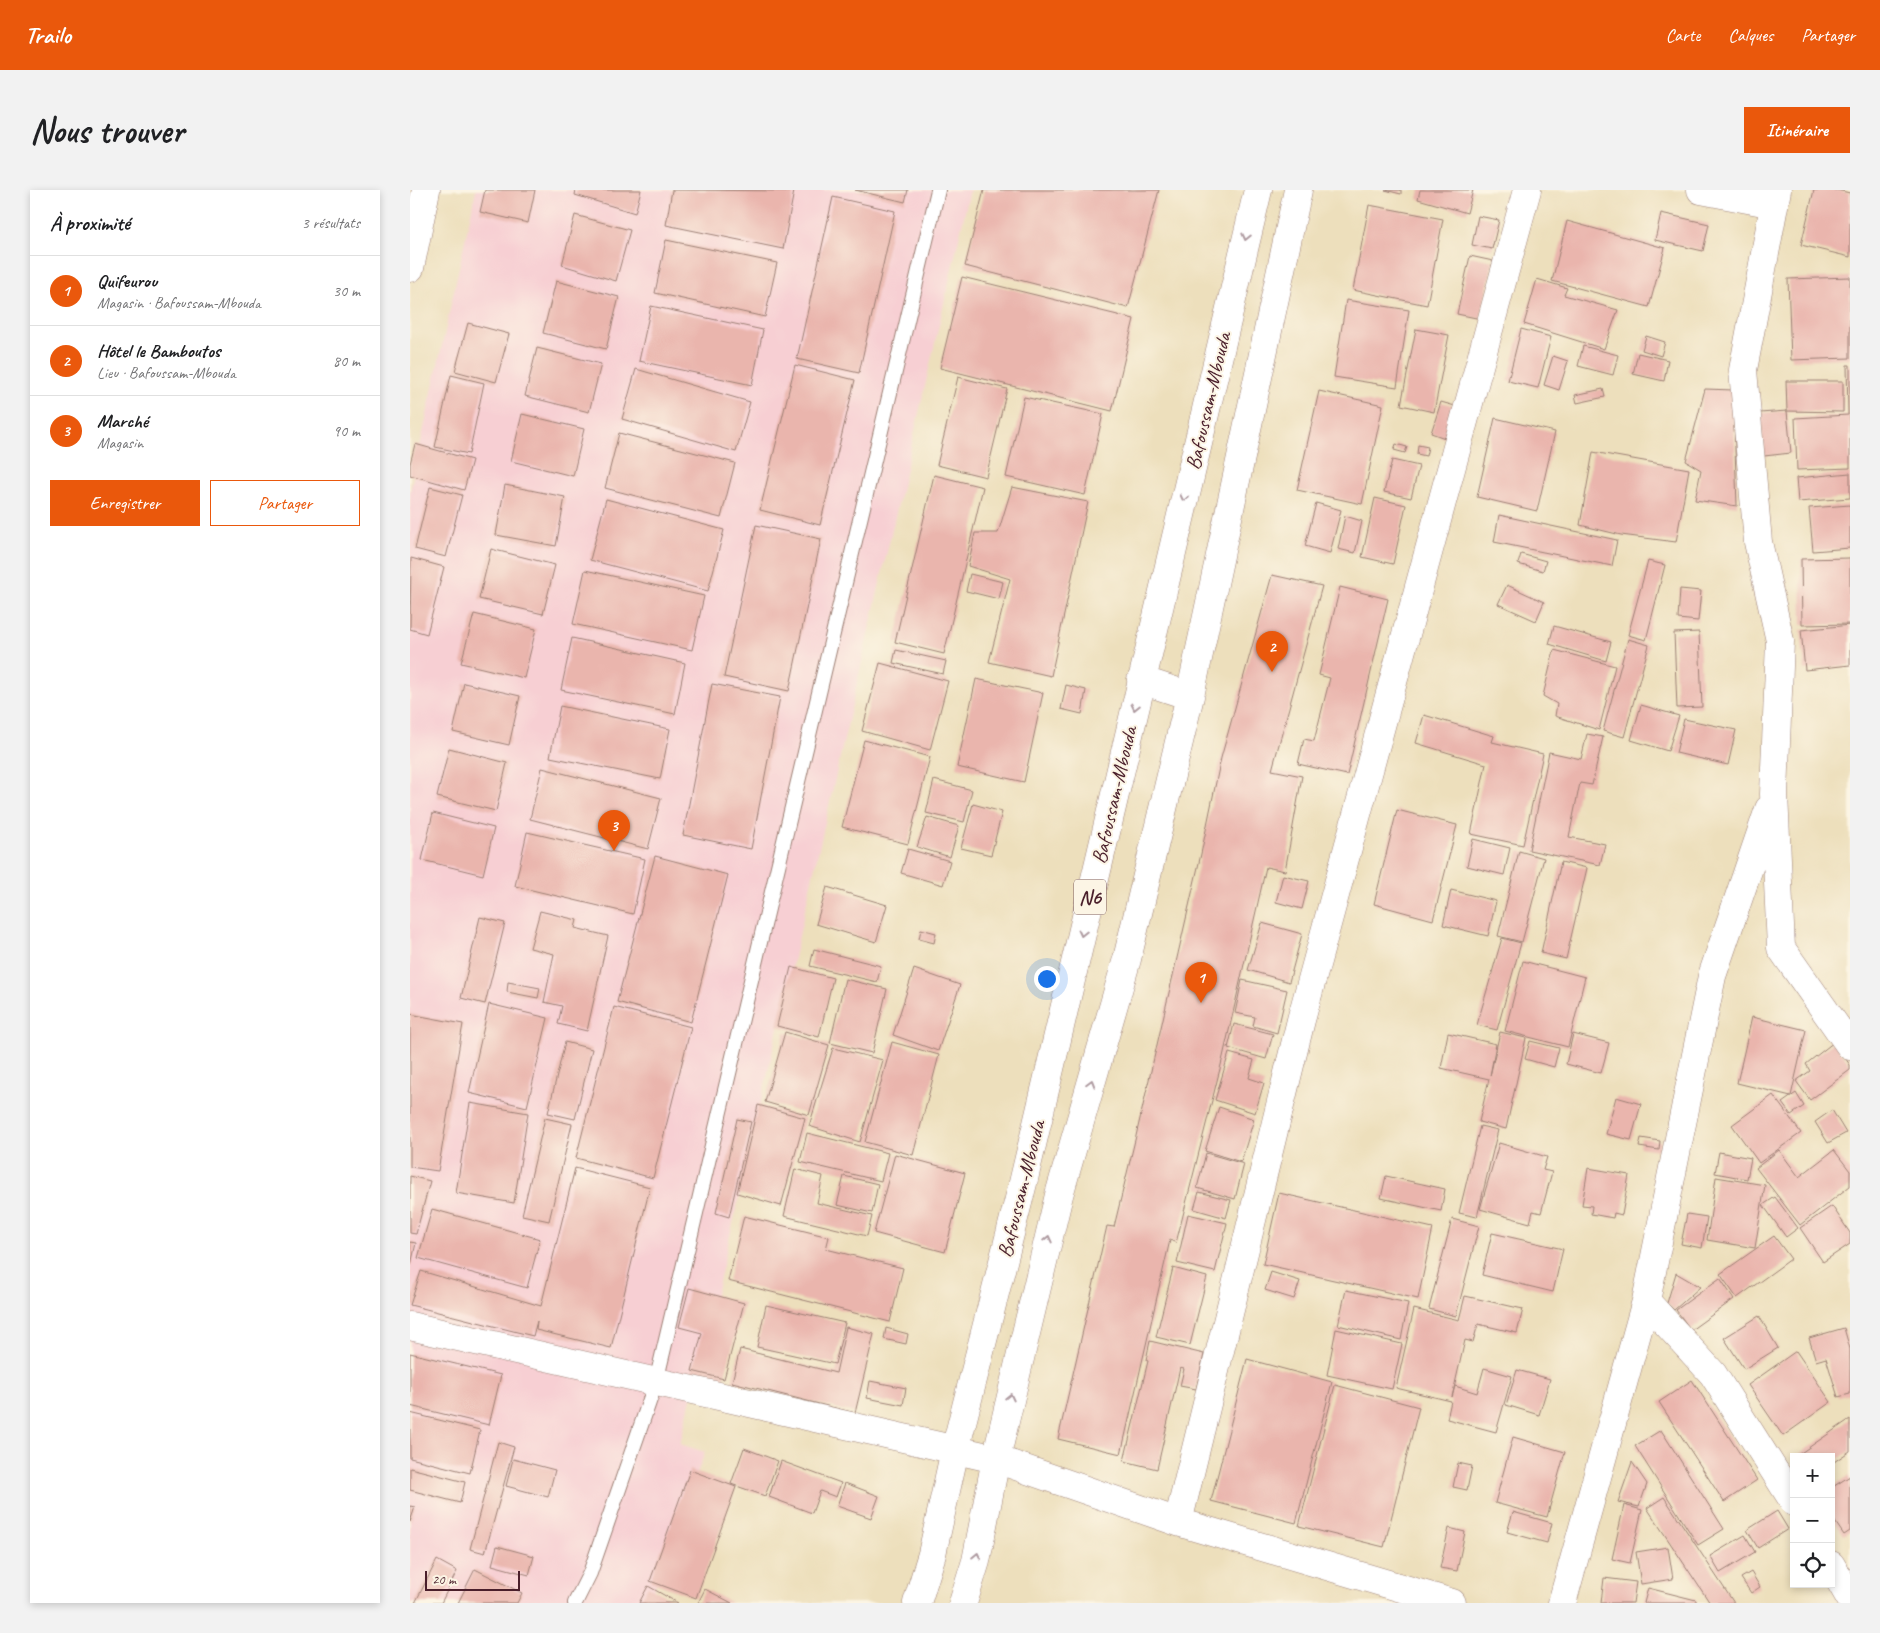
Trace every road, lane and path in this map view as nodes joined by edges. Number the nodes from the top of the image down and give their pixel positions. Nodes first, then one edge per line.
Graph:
1 (426, 190) edge
2 (938, 190) edge
3 (1258, 190) edge
4 (1298, 190) edge
5 (1527, 190) edge
6 (1701, 190) edge
7 (1775, 197) edge
8 (410, 268) edge
9 (1141, 680) junction
10 (1190, 696) junction
11 (1774, 794) junction
12 (1850, 1046) edge
13 (1646, 1301) junction
14 (410, 1326) edge
15 (656, 1382) junction
16 (955, 1450) junction
17 (996, 1459) junction
18 (1791, 1498) edge
19 (1178, 1522) junction
20 (1835, 1572) edge
21 (1850, 1598) edge
22 (575, 1603) edge
23 (917, 1603) edge
24 (963, 1603) edge
25 (1452, 1603) edge
26 (1562, 1603) edge

1 - 8 main road
2 - 15 lane
3 -> 9 main road, Bafoussam-Mbouda / N6
4 - 10 main road, Bafoussam-Mbouda / N6
5 - 19 main road
6 - 7 main road
7 - 11 main road
9 - 10 main road
9 -> 16 main road, Bafoussam-Mbouda / N6
17 -> 10 main road, Bafoussam-Mbouda / N6
11 - 12 main road
11 - 13 main road
13 - 18 main road
13 - 26 main road
14 - 15 main road
15 - 16 main road
15 - 22 lane
16 - 17 main road
16 - 23 main road, Bafoussam-Mbouda / N6
17 - 19 main road
24 -> 17 main road, Bafoussam-Mbouda / N6
19 - 25 main road
20 - 21 main road

